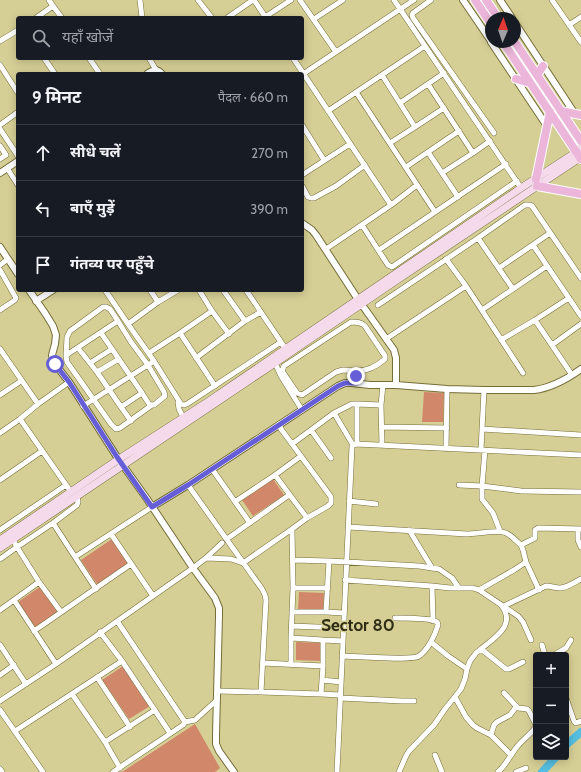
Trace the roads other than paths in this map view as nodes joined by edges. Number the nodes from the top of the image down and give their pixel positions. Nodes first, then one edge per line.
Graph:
1 (49, 0) edge
2 (140, 0) edge
3 (198, 0) edge
4 (253, 0) edge
5 (291, 0) edge
6 (300, 0) edge
7 (343, 0) edge
8 (394, 0) edge
9 (414, 0) edge
10 (431, 0) edge
11 (463, 0) edge
12 (475, 0) edge
13 (486, 0) edge
14 (500, 0) edge
15 (554, 1) edge
16 (53, 6) junction
17 (400, 9) junction
18 (494, 12) edge
19 (508, 12) edge
20 (485, 15) edge
21 (39, 16) edge
22 (60, 16) edge
23 (142, 16) edge
24 (210, 16) edge
25 (230, 16) edge
26 (264, 16) edge
27 (267, 16) edge
28 (581, 17) edge
29 (314, 19) junction
30 (569, 25) junction
31 (16, 31) edge
32 (521, 32) edge
33 (485, 33) edge
34 (580, 40) edge
35 (0, 41) edge
36 (425, 46) junction
37 (495, 48) edge
38 (507, 48) edge
39 (519, 48) edge
40 (336, 52) junction
41 (45, 60) edge
42 (90, 60) edge
43 (151, 60) edge
44 (294, 60) edge
45 (0, 65) edge
46 (543, 66) junction
47 (156, 70) junction
48 (54, 72) edge
49 (99, 72) edge
50 (150, 72) edge
51 (160, 72) edge
52 (302, 72) edge
53 (304, 73) edge
54 (444, 73) junction
55 (304, 75) edge
56 (382, 75) junction
57 (537, 75) junction
58 (516, 79) junction
59 (530, 83) junction
60 (428, 84) junction
61 (16, 90) edge
62 (356, 92) junction
63 (400, 103) junction
64 (444, 108) junction
65 (328, 111) junction
66 (561, 111) junction
67 (550, 112) junction
68 (16, 113) edge
69 (578, 114) edge
70 (485, 121) junction
71 (0, 125) edge
72 (415, 126) junction
73 (480, 126) junction
74 (547, 126) junction
75 (304, 128) edge
76 (0, 129) edge
77 (459, 131) junction
78 (494, 133) dead end
79 (490, 141) junction
80 (581, 141) edge
81 (390, 143) junction
82 (350, 144) junction
83 (0, 146) edge
84 (428, 152) junction
85 (16, 153) edge
86 (473, 153) junction
87 (580, 155) edge
88 (0, 159) edge
89 (324, 160) junction
90 (16, 162) edge
91 (506, 164) junction
92 (365, 165) junction
93 (406, 167) junction
94 (7, 168) junction
95 (0, 173) edge
96 (442, 173) junction
97 (304, 174) edge
98 (517, 181) junction
99 (16, 182) edge
100 (536, 182) junction
101 (417, 184) junction
102 (521, 188) junction
103 (304, 190) edge
104 (499, 193) junction
105 (581, 194) edge
106 (458, 197) junction
107 (503, 200) junction
108 (391, 205) junction
109 (499, 211) junction
110 (435, 212) junction
111 (506, 220) junction
112 (304, 224) edge
113 (362, 225) junction
114 (550, 233) junction
115 (478, 238) junction
116 (533, 245) junction
117 (0, 247) edge
118 (326, 249) junction
119 (378, 250) junction
120 (413, 257) junction
121 (8, 259) junction
122 (446, 259) junction
123 (0, 265) edge
124 (547, 266) junction
125 (498, 268) junction
126 (0, 270) edge
127 (16, 271) edge
128 (581, 278) edge
129 (394, 282) junction
130 (466, 286) junction
131 (514, 289) junction
132 (400, 290) junction
133 (30, 292) edge
134 (50, 292) edge
135 (106, 292) edge
136 (151, 292) edge
137 (175, 292) edge
138 (200, 292) edge
139 (224, 292) edge
140 (247, 292) edge
141 (569, 298) junction
142 (36, 301) junction
143 (158, 302) junction
144 (360, 302) junction
145 (378, 305) dead end
146 (0, 310) edge
147 (482, 310) junction
148 (212, 311) junction
149 (261, 312) junction
150 (581, 316) edge
151 (535, 320) junction
152 (118, 321) junction
153 (245, 322) junction
154 (128, 324) junction
155 (581, 324) edge
156 (101, 333) junction
157 (180, 333) junction
158 (229, 334) junction
159 (386, 339) junction
160 (501, 340) junction
161 (283, 345) junction
162 (552, 345) junction
163 (78, 348) junction
164 (0, 349) edge
165 (112, 349) junction
166 (149, 353) junction
167 (66, 356) junction
168 (196, 358) junction
169 (119, 359) junction
170 (154, 361) junction
171 (90, 363) junction
172 (275, 363) junction
173 (148, 365) junction
174 (581, 369) edge
175 (357, 371) junction
176 (97, 372) junction
177 (523, 373) dead end
178 (572, 375) junction
179 (130, 376) junction
180 (21, 381) junction
181 (69, 382) junction
182 (356, 383) junction
183 (383, 385) junction
184 (396, 385) junction
185 (215, 386) junction
186 (448, 389) junction
187 (109, 390) junction
188 (484, 390) junction
189 (142, 393) junction
190 (0, 395) edge
191 (93, 399) junction
192 (178, 402) junction
193 (38, 404) junction
194 (357, 404) junction
195 (152, 405) junction
196 (83, 406) junction
197 (121, 406) junction
198 (381, 406) junction
199 (302, 410) junction
200 (334, 413) junction
201 (183, 417) junction
202 (20, 419) junction
203 (131, 420) junction
204 (279, 424) junction
205 (381, 427) junction
206 (447, 428) junction
207 (312, 430) junction
208 (482, 430) junction
209 (0, 433) edge
210 (581, 435) edge
211 (292, 444) junction
212 (355, 444) junction
213 (382, 445) junction
214 (446, 448) junction
215 (483, 450) junction
216 (42, 451) junction
217 (581, 455) edge
218 (301, 456) junction
219 (331, 458) dead end
220 (121, 462) junction
221 (212, 468) junction
222 (275, 474) junction
223 (0, 480) edge
224 (66, 485) junction
225 (188, 485) junction
226 (459, 485) dead end
227 (482, 486) junction
228 (581, 492) edge
229 (74, 494) junction
230 (289, 495) junction
231 (236, 501) junction
232 (349, 501) junction
233 (376, 504) dead end
234 (152, 507) junction
235 (307, 518) junction
236 (53, 523) junction
237 (250, 523) junction
238 (348, 527) junction
239 (579, 529) edge
240 (0, 530) edge
241 (292, 530) junction
242 (409, 530) junction
243 (500, 531) junction
244 (111, 534) junction
245 (0, 540) edge
246 (13, 540) junction
247 (226, 540) junction
248 (222, 543) dead end
249 (521, 545) junction
250 (17, 547) junction
251 (581, 547) edge
252 (0, 548) edge
253 (75, 557) junction
254 (206, 558) junction
255 (0, 559) edge
256 (293, 560) junction
257 (329, 561) junction
258 (346, 562) junction
259 (526, 562) junction
260 (243, 563) junction
261 (131, 564) junction
262 (193, 568) junction
263 (432, 568) junction
264 (581, 579) edge
265 (346, 580) junction
266 (39, 582) junction
267 (432, 586) junction
268 (293, 588) junction
269 (328, 588) junction
270 (459, 588) junction
271 (96, 589) junction
272 (479, 590) junction
273 (539, 590) junction
274 (153, 596) junction
275 (14, 600) junction
276 (501, 604) junction
277 (0, 610) edge
278 (61, 612) junction
279 (292, 612) junction
280 (326, 612) junction
281 (344, 613) junction
282 (395, 618) dead end
283 (117, 620) junction
284 (433, 621) junction
285 (291, 626) junction
286 (343, 628) junction
287 (34, 631) junction
288 (100, 632) junction
289 (291, 638) junction
290 (323, 640) junction
291 (530, 640) dead end
292 (571, 640) dead end
293 (343, 641) junction
294 (431, 642) junction
295 (0, 645) edge
296 (542, 645) dead end
297 (481, 649) junction
298 (543, 652) edge
299 (559, 652) edge
300 (2, 653) edge
301 (342, 656) junction
302 (122, 662) junction
303 (523, 662) dead end
304 (263, 663) junction
305 (56, 664) junction
306 (291, 664) junction
307 (14, 665) junction
308 (323, 666) junction
309 (467, 669) junction
310 (0, 675) edge
311 (97, 678) junction
312 (322, 680) junction
313 (341, 682) junction
314 (26, 684) junction
315 (217, 691) junction
316 (261, 692) junction
317 (504, 693) dead end
318 (72, 694) junction
319 (321, 694) junction
320 (340, 696) junction
321 (455, 697) junction
322 (216, 700) junction
323 (0, 701) edge
324 (414, 701) dead end
325 (516, 707) junction
326 (569, 707) edge
327 (0, 710) edge
328 (155, 710) junction
329 (581, 721) edge
330 (186, 722) junction
331 (535, 724) edge
332 (130, 727) junction
333 (533, 730) edge
334 (15, 731) junction
335 (170, 733) junction
336 (491, 735) junction
337 (105, 742) junction
338 (435, 754) dead end
339 (511, 755) junction
340 (120, 768) junction
341 (526, 768) dead end
342 (0, 769) edge
343 (2, 772) edge
344 (43, 772) edge
345 (113, 772) edge
346 (234, 772) edge
347 (337, 772) edge
348 (399, 772) edge
349 (442, 772) edge
350 (498, 772) edge
351 (516, 772) edge

1 - 16 street
2 - 23 street
3 - 24 street
4 - 25 street
4 - 26 street
5 - 27 street
6 - 29 street
7 - 29 street
8 - 17 street
9 - 17 street
10 - 70 street
11 - 33 street
12 - 20 main road
13 - 18 main road
14 - 19 street
15 - 30 street
16 - 21 street
16 - 22 street
17 - 36 street
17 - 40 street
28 - 30 street
29 - 40 street
30 - 34 street
31 - 35 street
32 - 46 street
36 - 54 street
36 - 56 street
37 - 58 street
38 - 59 main road
39 - 57 main road
40 - 53 street
41 - 48 street
42 - 49 street
43 - 47 street
44 - 52 street
45 - 61 street
46 - 57 main road
46 - 69 street
47 - 50 street
47 - 51 street
54 - 60 street
54 - 73 street
55 - 65 street
56 - 62 street
56 - 63 street
57 - 66 main road
58 - 59 main road
58 - 74 street
59 - 67 main road
60 - 63 street
60 - 64 street
62 - 65 street
62 - 81 street
63 - 72 street
64 - 72 street
64 - 77 street
65 - 82 street
66 - 69 main road
66 - 80 main road
67 - 74 main road
67 - 87 main road
68 - 71 street
70 - 73 street
70 - 78 street
72 - 81 street
73 - 79 street
74 - 100 main road
75 - 89 street
76 - 85 street
77 - 84 street
77 - 86 street
79 - 86 street
79 - 91 street
81 - 93 street
82 - 89 street
82 - 92 street
83 - 88 street
84 - 93 street
84 - 96 street
86 - 96 street
87 - 100 main road
89 - 97 street
90 - 94 street
91 - 98 street
91 - 106 street
92 - 103 street
92 - 108 street
93 - 101 street
94 - 95 street
94 - 99 street
96 - 106 street
98 - 102 street
98 - 104 street
100 - 102 main road
100 - 105 main road
100 - 109 main road
101 - 108 street
101 - 110 street
102 - 107 main road
104 - 107 main road
104 - 120 street
106 - 110 street
107 - 120 main road
108 - 113 street
109 - 111 street
109 - 129 main road
110 - 119 street
111 - 114 street
111 - 115 street
112 - 118 street
113 - 118 street
113 - 119 street
114 - 116 street
114 - 128 street
115 - 122 street
115 - 125 street
116 - 124 street
116 - 125 street
117 - 121 street
118 - 144 street
119 - 120 street
120 - 144 main road
121 - 123 street
121 - 127 street
122 - 130 street
122 - 132 street
124 - 131 street
124 - 141 street
125 - 131 street
126 - 146 street
129 - 132 street
129 - 144 main road
130 - 147 street
130 - 159 street
131 - 147 street
132 - 145 street
133 - 142 street
134 - 142 street
135 - 154 street
136 - 143 street
137 - 143 street
138 - 148 street
139 - 153 street
140 - 149 street
141 - 150 street
141 - 151 street
142 - 181 street
143 - 154 street
144 - 159 street
144 - 161 main road
144 - 172 main road
147 - 160 street
148 - 157 street
148 - 158 street
149 - 153 street
149 - 161 street
151 - 160 street
151 - 162 street
152 - 156 street
152 - 167 street
152 - 173 street
153 - 158 street
154 - 166 street
155 - 162 street
156 - 163 street
156 - 165 street
157 - 166 street
157 - 168 street
158 - 168 street
159 - 184 street
160 - 177 street
161 - 185 street
161 - 201 main road
162 - 178 street
163 - 167 street
163 - 171 street
164 - 180 street
165 - 169 street
165 - 171 street
166 - 170 street
167 - 191 street
168 - 185 street
169 - 176 street
169 - 179 street
170 - 173 street
170 - 192 street
171 - 176 street
172 - 199 street
172 - 220 main road
173 - 179 street
173 - 195 street
174 - 178 street
175 - 175 street
175 - 182 street
176 - 187 street
178 - 188 street
179 - 187 street
179 - 189 street
180 - 190 street
180 - 193 street
181 - 193 street
181 - 196 street
182 - 183 street
182 - 199 street
183 - 184 street
183 - 198 street
184 - 186 street
185 - 192 street
186 - 188 street
186 - 206 street
187 - 191 street
187 - 197 street
188 - 208 street
189 - 195 street
189 - 197 street
191 - 196 street
191 - 203 street
192 - 201 street
193 - 202 street
194 - 198 street
194 - 200 street
194 - 212 street
195 - 203 street
196 - 220 street
197 - 203 street
198 - 205 street
199 - 204 street
200 - 207 street
200 - 212 street
201 - 220 main road
202 - 209 street
202 - 216 street
204 - 211 street
204 - 221 street
205 - 206 street
205 - 213 street
206 - 214 street
207 - 211 street
207 - 219 street
208 - 210 street
208 - 215 street
211 - 218 street
212 - 213 street
212 - 232 street
213 - 214 street
214 - 215 street
215 - 217 street
215 - 227 street
216 - 223 street
216 - 224 street
218 - 222 street
218 - 235 street
220 - 229 main road
220 - 234 street
221 - 225 street
221 - 231 street
222 - 230 street
222 - 231 street
224 - 229 street
224 - 240 street
225 - 234 street
225 - 247 street
226 - 227 street
227 - 228 street
227 - 243 street
229 - 236 street
229 - 245 main road
229 - 246 main road
230 - 235 street
230 - 237 street
231 - 237 street
232 - 233 street
232 - 238 street
234 - 244 street
234 - 262 street
235 - 241 street
236 - 250 street
236 - 253 street
237 - 247 street
238 - 242 street
238 - 258 street
239 - 249 street
239 - 251 street
241 - 256 street
241 - 260 street
242 - 243 street
242 - 263 street
243 - 249 street
244 - 253 street
244 - 261 street
246 - 250 street
246 - 252 main road
247 - 260 street
248 - 254 street
249 - 259 street
250 - 255 street
250 - 266 street
253 - 271 street
254 - 260 street
254 - 262 street
256 - 257 street
256 - 268 street
257 - 258 street
257 - 269 street
258 - 263 street
258 - 265 street
259 - 272 street
259 - 273 street
260 - 304 street
261 - 271 street
261 - 274 street
262 - 274 street
262 - 315 street
263 - 270 street
264 - 273 street
265 - 267 street
265 - 281 street
266 - 275 street
266 - 278 street
267 - 270 street
267 - 284 street
268 - 269 street
268 - 279 street
269 - 280 street
270 - 272 street
271 - 278 street
272 - 276 street
273 - 276 street
274 - 283 street
275 - 277 street
275 - 287 street
276 - 291 street
276 - 297 street
278 - 287 street
279 - 280 street
279 - 285 street
280 - 281 street
281 - 286 street
282 - 284 street
283 - 288 street
283 - 330 street
284 - 294 street
285 - 286 street
285 - 289 street
286 - 293 street
287 - 305 street
288 - 302 street
288 - 305 street
289 - 290 street
289 - 306 street
290 - 293 street
290 - 308 street
292 - 299 street
293 - 301 street
294 - 301 street
294 - 309 street
295 - 300 street
296 - 298 street
297 - 303 street
297 - 309 street
300 - 307 street
301 - 313 street
302 - 311 street
302 - 328 street
304 - 306 street
304 - 316 street
305 - 314 street
306 - 308 street
307 - 310 street
307 - 314 street
308 - 312 street
309 - 321 street
311 - 318 street
311 - 332 street
312 - 313 street
312 - 319 street
313 - 320 street
314 - 323 street
315 - 316 street
315 - 322 street
316 - 319 street
317 - 325 street
318 - 334 street
318 - 337 street
319 - 320 street
320 - 324 street
320 - 347 street
321 - 336 street
321 - 348 street
322 - 330 street
322 - 346 street
325 - 331 street
325 - 336 street
326 - 329 street
327 - 334 street
328 - 332 street
328 - 335 street
330 - 335 street
332 - 337 street
333 - 339 street
334 - 344 street
335 - 340 street
336 - 339 street
337 - 340 street
338 - 349 street
339 - 350 street
340 - 345 street
341 - 351 street
342 - 343 street

